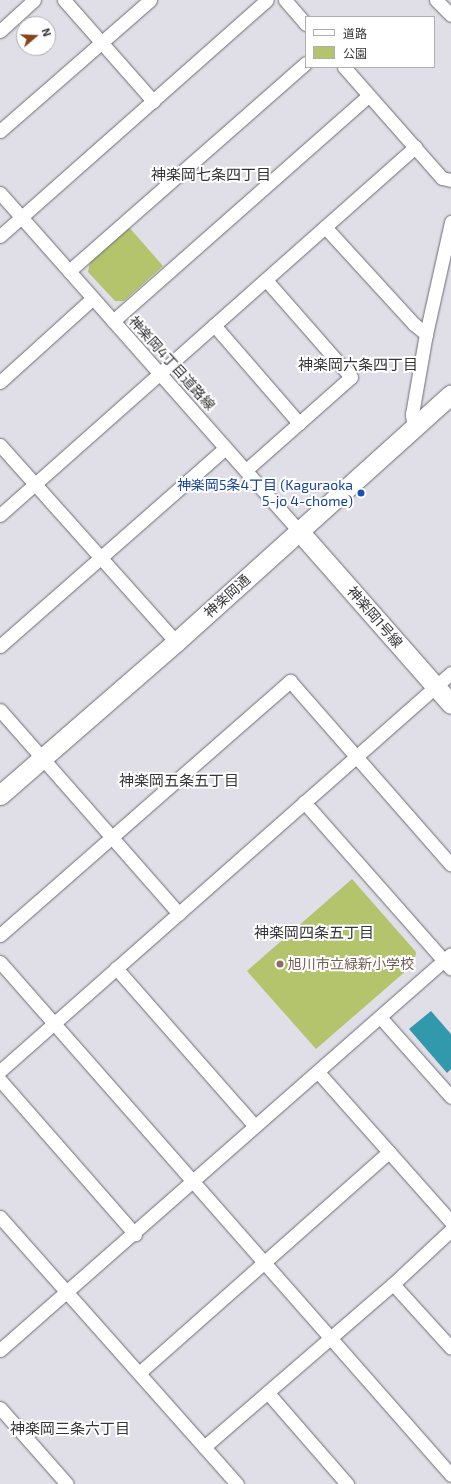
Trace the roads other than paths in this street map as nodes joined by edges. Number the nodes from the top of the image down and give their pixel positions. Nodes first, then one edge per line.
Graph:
1 (34, 0) edge
2 (64, 0) edge
3 (150, 0) edge
4 (267, 0) edge
5 (286, 0) edge
6 (436, 0) edge
7 (451, 15) edge
8 (305, 23) edge
9 (0, 31) edge
10 (102, 42) junction
11 (305, 64) edge
12 (345, 68) edge
13 (368, 96) junction
14 (152, 101) junction
15 (0, 132) edge
16 (415, 147) junction
17 (451, 180) edge
18 (0, 193) edge
19 (21, 217) junction
20 (451, 222) edge
21 (325, 227) junction
22 (0, 236) edge
23 (69, 271) junction
24 (266, 280) junction
25 (93, 298) junction
26 (113, 321) junction
27 (214, 325) junction
28 (426, 334) junction
29 (160, 374) junction
30 (0, 382) edge
31 (451, 394) edge
32 (299, 422) junction
33 (414, 429) junction
34 (0, 445) edge
35 (225, 448) junction
36 (246, 470) junction
37 (34, 485) junction
38 (0, 515) edge
39 (299, 531) junction
40 (100, 560) junction
41 (176, 642) junction
42 (0, 646) edge
43 (451, 673) edge
44 (436, 686) junction
45 (451, 704) edge
46 (0, 710) edge
47 (42, 757) junction
48 (355, 757) junction
49 (0, 795) edge
50 (304, 802) junction
51 (112, 837) junction
52 (451, 864) edge
53 (179, 914) junction
54 (0, 935) edge
55 (449, 961) edge
56 (0, 962) edge
57 (116, 968) junction
58 (380, 1017) junction
59 (52, 1024) junction
60 (0, 1071) edge
61 (318, 1072) junction
62 (0, 1080) edge
63 (451, 1097) edge
64 (256, 1126) junction
65 (389, 1152) junction
66 (192, 1182) junction
67 (0, 1217) edge
68 (451, 1222) edge
69 (451, 1230) edge
70 (135, 1234) junction
71 (263, 1263) junction
72 (393, 1284) junction
73 (67, 1292) junction
74 (330, 1337) junction
75 (2, 1344) edge
76 (451, 1348) edge
77 (139, 1373) junction
78 (268, 1393) junction
79 (0, 1408) edge
80 (204, 1447) junction
81 (451, 1474) edge
82 (67, 1484) edge
83 (237, 1484) edge
84 (347, 1484) edge

1 - 9 street
2 - 10 street
3 - 10 street
4 - 14 street
5 - 8 street
6 - 7 street
10 - 14 street
10 - 15 street
11 - 23 street
12 - 13 street
13 - 16 street
13 - 26 street
14 - 19 street
16 - 17 street
16 - 21 street
18 - 19 street, 神楽岡4丁目道路線
19 - 22 street
19 - 23 street, 神楽岡4丁目道路線
20 - 28 street
21 - 24 street
21 - 28 street
23 - 25 street, 神楽岡4丁目道路線
24 - 27 street
24 - 32 street
25 - 26 street, 神楽岡4丁目道路線
25 - 30 street
26 - 29 street, 神楽岡4丁目道路線
27 - 29 street
27 - 32 street
28 - 33 street
29 - 35 street, 神楽岡4丁目道路線
29 - 37 street
31 - 33 street, 神楽岡通
32 - 36 street
33 - 39 street, 神楽岡通
34 - 37 street
35 - 36 street, 神楽岡4丁目道路線
35 - 40 street
36 - 39 street, 神楽岡4丁目道路線
37 - 38 street
37 - 40 street
39 - 41 street, 神楽岡通
39 - 44 street, 神楽岡1号線
40 - 41 street
40 - 42 street
41 - 47 street, 神楽岡通
43 - 44 street
44 - 45 street, 神楽岡1号線
44 - 48 street
46 - 47 street
47 - 49 street, 神楽岡通
47 - 51 street
48 - 50 street
48 - 51 street
48 - 52 street
50 - 53 street
50 - 55 street
51 - 53 street
51 - 54 street
53 - 57 street
55 - 58 street
56 - 59 street
57 - 59 street
57 - 64 street
58 - 61 street
58 - 63 street
59 - 60 street
59 - 66 street
61 - 64 street
61 - 65 street
62 - 70 street
64 - 66 street
65 - 68 street
65 - 71 street
66 - 70 street
66 - 71 street
67 - 73 street
69 - 72 street
70 - 73 street
71 - 74 street
71 - 77 street
72 - 74 street
72 - 76 street
73 - 75 street
73 - 77 street
74 - 78 street
74 - 81 street
77 - 80 street
78 - 80 street
78 - 84 street
79 - 82 street
80 - 83 street

